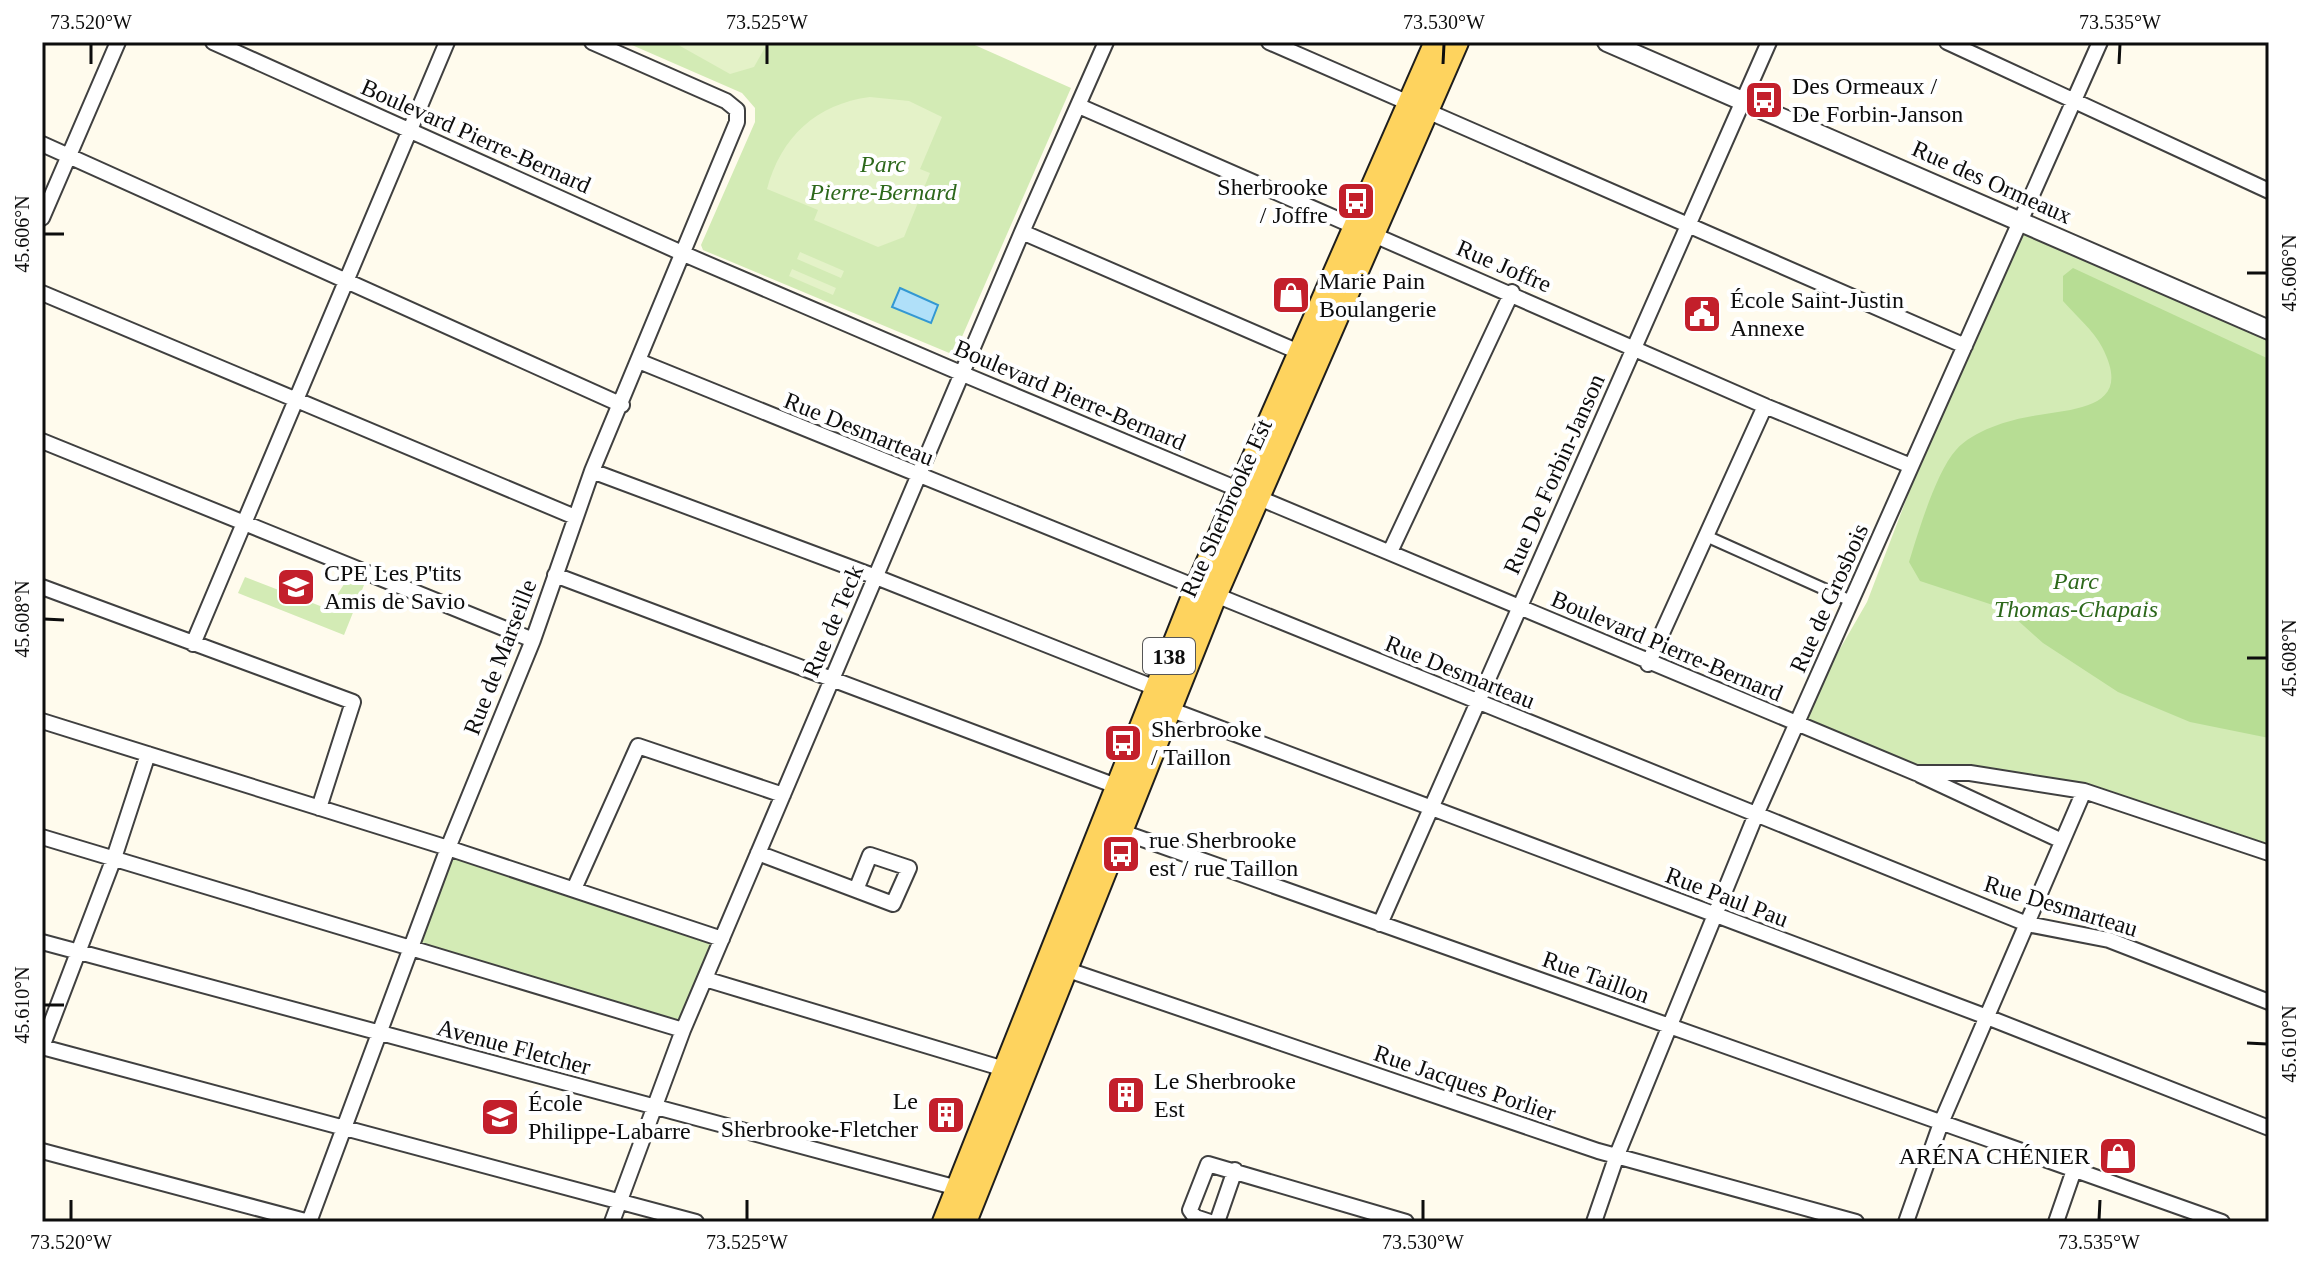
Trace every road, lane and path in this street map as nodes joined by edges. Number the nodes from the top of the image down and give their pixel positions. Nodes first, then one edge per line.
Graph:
1 (118, 42) edge
2 (213, 42) edge
3 (447, 42) edge
4 (592, 42) edge
5 (1106, 42) edge
6 (1269, 42) edge
7 (1436, 42) edge
8 (1457, 42) edge
9 (1607, 42) edge
10 (1769, 42) edge
11 (1947, 42) edge
12 (2100, 42) edge
13 (2075, 98) junction
14 (1743, 100) junction
15 (1079, 106) junction
16 (1418, 108) junction
17 (408, 129) junction
18 (42, 144) edge
19 (69, 156) junction
20 (2269, 191) edge
21 (42, 218) edge
22 (2020, 220) junction
23 (1687, 227) junction
24 (1365, 231) junction
25 (1022, 232) junction
26 (684, 254) junction
27 (343, 280) junction
28 (1512, 292) junction
29 (42, 293) edge
30 (2269, 330) edge
31 (1965, 346) junction
32 (1634, 347) junction
33 (1310, 357) junction
34 (641, 362) junction
35 (962, 373) junction
36 (295, 397) junction
37 (622, 405) junction
38 (1765, 406) junction
39 (42, 441) edge
40 (1911, 466) junction
41 (592, 471) junction
42 (918, 477) junction
43 (1250, 494) junction
44 (575, 517) junction
45 (242, 522) junction
46 (1706, 536) junction
47 (1390, 552) junction
48 (555, 575) junction
49 (876, 577) junction
50 (42, 587) edge
51 (1206, 592) junction
52 (1851, 601) junction
53 (1519, 607) junction
54 (533, 640) junction
55 (193, 644) junction
56 (1648, 664) junction
57 (831, 681) junction
58 (1167, 697) junction
59 (1477, 703) junction
60 (42, 721) edge
61 (1796, 725) junction
62 (148, 754) junction
63 (1916, 773) junction
64 (1126, 791) junction
65 (2084, 791) junction
66 (783, 795) junction
67 (1431, 807) junction
68 (319, 808) junction
69 (1755, 817) junction
70 (1112, 828) junction
71 (42, 837) edge
72 (2062, 841) junction
73 (448, 848) junction
74 (758, 853) junction
75 (2269, 853) edge
76 (114, 858) junction
77 (574, 889) junction
78 (856, 890) dead end
79 (1713, 916) junction
80 (1380, 924) junction
81 (2027, 924) junction
82 (722, 939) junction
83 (42, 942) edge
84 (411, 948) junction
85 (76, 951) junction
86 (1065, 969) junction
87 (705, 979) junction
88 (2269, 1002) edge
89 (1987, 1017) junction
90 (1669, 1027) junction
91 (683, 1030) junction
92 (380, 1033) junction
93 (42, 1047) edge
94 (1013, 1072) junction
95 (654, 1108) junction
96 (1941, 1123) junction
97 (2269, 1128) edge
98 (345, 1129) junction
99 (42, 1151) edge
100 (1617, 1155) junction
101 (1235, 1170) junction
102 (2074, 1170) junction
103 (967, 1191) junction
104 (619, 1202) junction
105 (309, 1222) edge
106 (612, 1222) edge
107 (696, 1222) edge
108 (944, 1222) edge
109 (965, 1222) edge
110 (1210, 1222) edge
111 (1217, 1222) edge
112 (1405, 1222) edge
113 (1594, 1222) edge
114 (1856, 1222) edge
115 (1906, 1222) edge
116 (2056, 1222) edge
117 (2222, 1222) edge

1 - 19 street
2 - 17 street, Boulevard Pierre-Bernard
3 - 17 street
4 - 26 street, Rue de Marseille
5 - 15 street, Rue de Teck
6 - 16 street
7 - 16 main road, Rue Sherbrooke Est / 138
8 - 16 main road, Rue Sherbrooke Est / 138
9 - 14 street, Rue des Ormeaux
10 - 14 street, Rue De Forbin-Janson
11 - 13 street
12 - 13 street, Rue de Grosbois
13 - 20 street
13 - 22 street, Rue de Grosbois
14 - 22 street, Rue des Ormeaux
14 - 23 street, Rue De Forbin-Janson
15 - 24 street, Rue Joffre
15 - 25 street, Rue de Teck
16 - 23 street
16 - 24 main road, Rue Sherbrooke Est / 138
17 - 26 street, Boulevard Pierre-Bernard
17 - 27 street
18 - 19 street
19 - 21 street
19 - 27 street
22 - 30 street, Rue des Ormeaux
22 - 31 street, Rue de Grosbois
23 - 31 street
23 - 32 street, Rue De Forbin-Janson
24 - 28 street, Rue Joffre
24 - 33 main road, Rue Sherbrooke Est / 138
25 - 33 street
25 - 35 street, Rue de Teck
26 - 34 street, Rue de Marseille
26 - 35 street, Boulevard Pierre-Bernard
27 - 36 street
27 - 37 street
28 - 32 street, Rue Joffre
28 - 47 street
29 - 36 street
31 - 40 street, Rue de Grosbois
32 - 38 street, Rue Joffre
32 - 53 street, Rue De Forbin-Janson
33 - 43 main road, Rue Sherbrooke Est / 138
34 - 37 street, Rue de Marseille
34 - 42 street, Rue Desmarteau
35 - 42 street, Rue de Teck
35 - 43 street, Boulevard Pierre-Bernard
36 - 44 street
36 - 45 street
37 - 41 street, Rue de Marseille
38 - 40 street, Rue Joffre
38 - 46 street
39 - 45 street
40 - 52 street, Rue de Grosbois
41 - 44 street, Rue de Marseille
41 - 49 street, Rue Paul Pau
42 - 49 street, Rue de Teck
42 - 51 street, Rue Desmarteau
43 - 47 street, Boulevard Pierre-Bernard
43 - 51 main road, Rue Sherbrooke Est / 138
44 - 48 street, Rue de Marseille
45 - 54 street
45 - 55 street
46 - 52 street
46 - 56 street
47 - 53 street, Boulevard Pierre-Bernard
48 - 54 street, Rue de Marseille
48 - 57 street
49 - 57 street, Rue de Teck
49 - 58 street, Rue Paul Pau
50 - 55 street
51 - 58 main road, Rue Sherbrooke Est / 138
51 - 59 street, Rue Desmarteau
52 - 61 street, Rue de Grosbois
53 - 56 street, Boulevard Pierre-Bernard
53 - 59 street, Rue De Forbin-Janson
54 - 73 street, Rue de Marseille
55 - 68 street
56 - 61 street, Boulevard Pierre-Bernard
57 - 64 street
57 - 66 street, Rue de Teck
58 - 64 main road, Rue Sherbrooke Est / 138
58 - 67 street, Rue Paul Pau
59 - 67 street, Rue De Forbin-Janson
59 - 69 street, Rue Desmarteau
60 - 62 street
61 - 63 street, Boulevard Pierre-Bernard
61 - 69 street, Rue de Grosbois
62 - 68 street
62 - 76 street
63 - 65 street, Boulevard Pierre-Bernard
63 - 72 street, Boulevard Pierre-Bernard
64 - 70 main road, Rue Sherbrooke Est / 138
65 - 72 street
65 - 75 street, Boulevard Pierre-Bernard
66 - 74 street, Rue de Teck
66 - 77 street
67 - 79 street, Rue Paul Pau
67 - 80 street, Rue De Forbin-Janson
68 - 73 street
69 - 79 street, Rue de Grosbois
69 - 81 street, Rue Desmarteau
70 - 80 street, Rue Taillon
70 - 86 main road, Rue Sherbrooke Est / 138
70 - 94 main road, Rue Sherbrooke Est / 138
71 - 76 street
72 - 81 street
73 - 77 street
73 - 84 street, Rue de Marseille
74 - 78 street
74 - 82 street, Rue de Teck
76 - 84 street
76 - 85 street
77 - 82 street
79 - 89 street, Rue Paul Pau
79 - 90 street, Rue de Grosbois
80 - 90 street, Rue Taillon
81 - 88 street, Rue Desmarteau
81 - 89 street
82 - 87 street, Rue de Teck
83 - 85 street, Avenue Fletcher
84 - 91 street
84 - 92 street, Rue de Marseille
85 - 92 street, Avenue Fletcher
85 - 93 street
86 - 94 main road, Rue Sherbrooke Est / 138
86 - 100 street, Rue Jacques Porlier
87 - 91 street, Rue de Teck
87 - 94 street
89 - 96 street
89 - 97 street, Rue Paul Pau
90 - 96 street, Rue Taillon
90 - 100 street, Rue de Grosbois
91 - 95 street, Rue de Teck
92 - 95 street, Avenue Fletcher
92 - 98 street, Rue de Marseille
93 - 98 street
94 - 103 main road, Rue Sherbrooke Est / 138
95 - 103 street, Avenue Fletcher
95 - 104 street, Rue de Teck
96 - 102 street, Rue Taillon
96 - 115 street
98 - 104 street
98 - 105 street, Rue de Marseille
99 - 105 street
100 - 113 street, Rue de Grosbois
100 - 114 street, Rue Jacques Porlier
101 - 110 street
101 - 111 street
101 - 112 street
102 - 116 street
102 - 117 street, Rue Taillon
103 - 108 main road, Rue Sherbrooke Est / 138
103 - 109 main road, Rue Sherbrooke Est / 138
104 - 106 street, Rue de Teck
104 - 107 street

